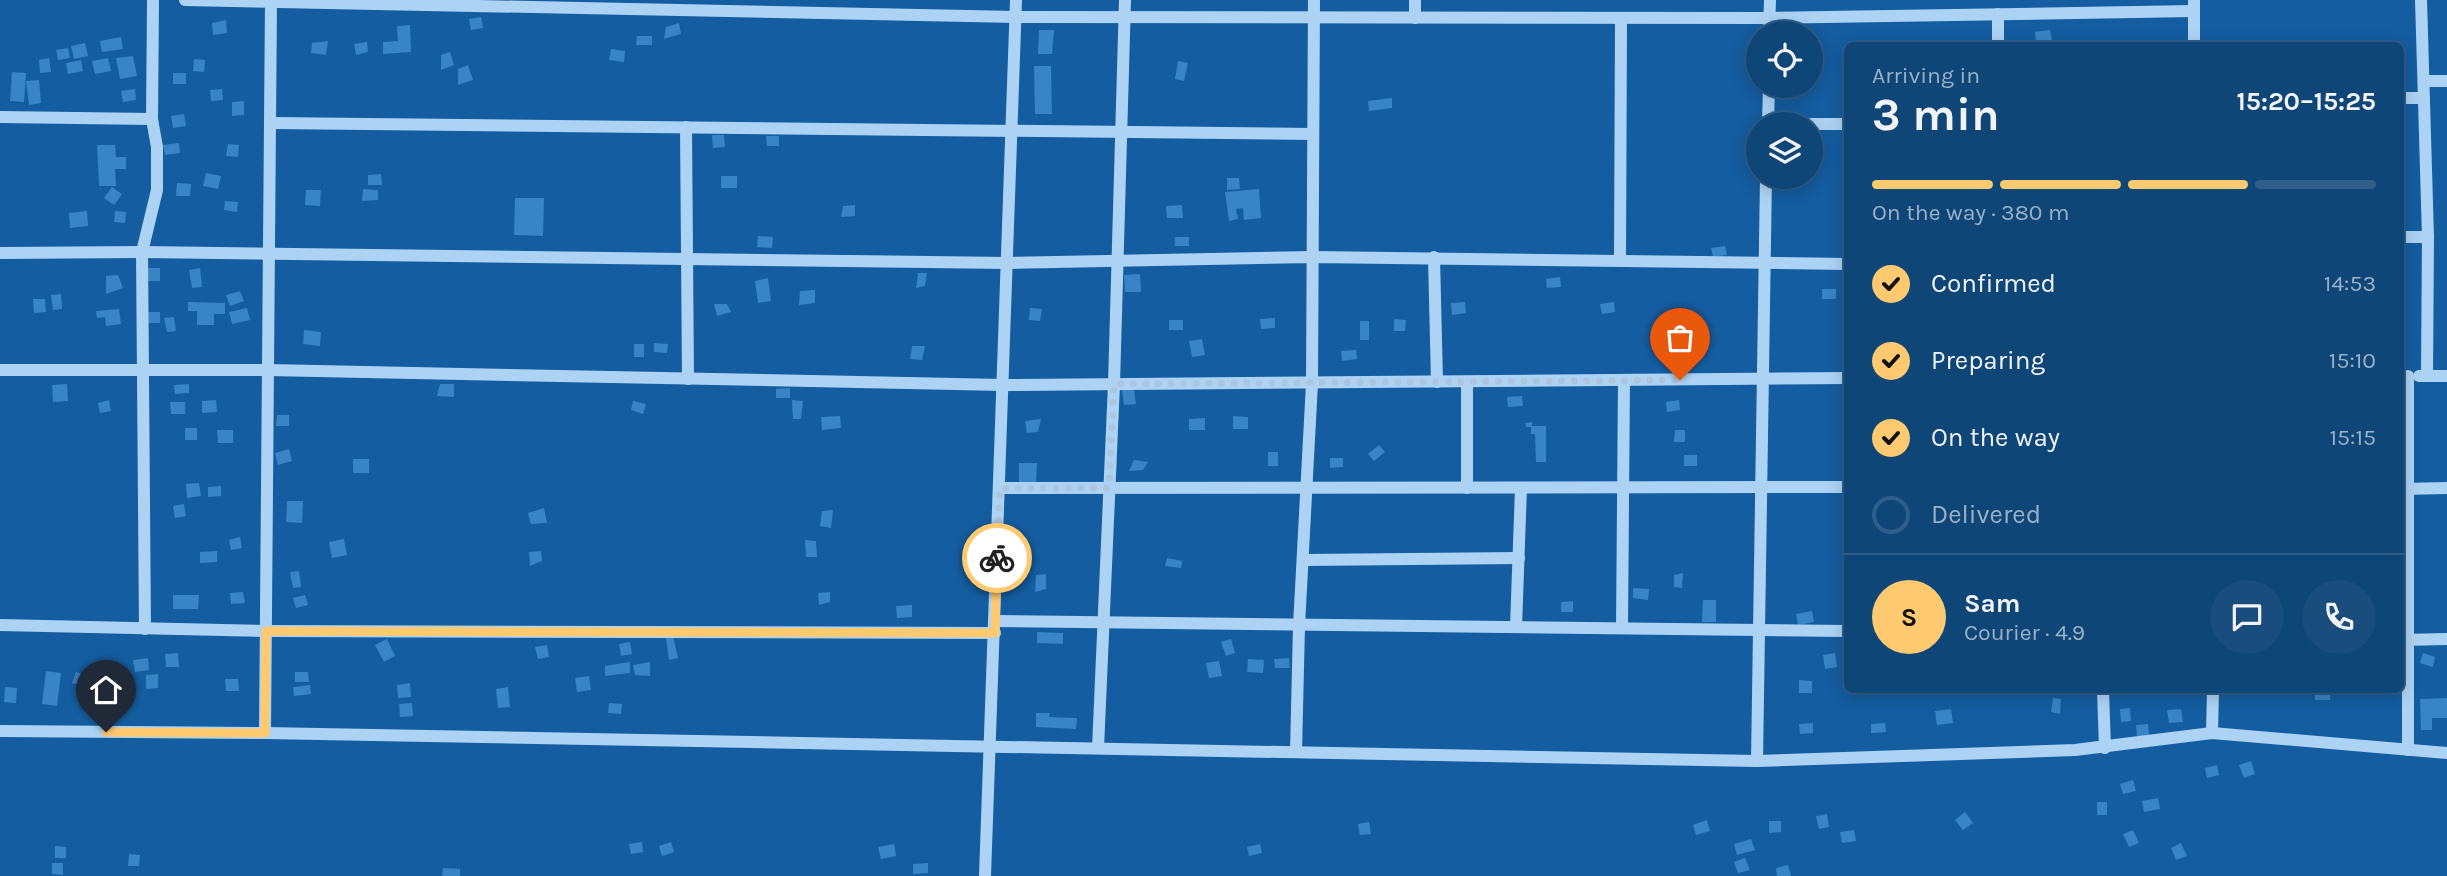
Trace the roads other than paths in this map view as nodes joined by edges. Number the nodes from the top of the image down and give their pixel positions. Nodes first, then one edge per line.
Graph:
1 (153, 0) edge
2 (185, 0) edge
3 (1016, 0) edge
4 (1125, 0) edge
5 (1314, 0) edge
6 (1415, 0) edge
7 (1770, 0) edge
8 (2421, 0) edge
9 (271, 1) edge
10 (567, 4) edge
11 (678, 5) edge
12 (2194, 6) edge
13 (2073, 7) edge
14 (1998, 15) junction
15 (1016, 17) junction
16 (1125, 17) junction
17 (1314, 18) junction
18 (1415, 18) junction
19 (1620, 18) junction
20 (1770, 18) junction
21 (1770, 21) edge
22 (1998, 42) edge
23 (2194, 42) edge
24 (2424, 80) junction
25 (2447, 81) edge
26 (2424, 97) junction
27 (2404, 98) edge
28 (0, 117) edge
29 (152, 119) junction
30 (272, 123) junction
31 (1823, 124) edge
32 (1844, 124) edge
33 (686, 127) junction
34 (1012, 132) junction
35 (1120, 133) junction
36 (1313, 134) junction
37 (1766, 189) edge
38 (2404, 237) edge
39 (2428, 237) junction
40 (142, 252) junction
41 (0, 253) edge
42 (271, 254) junction
43 (1313, 257) junction
44 (1434, 257) junction
45 (1117, 260) junction
46 (689, 261) junction
47 (1620, 261) junction
48 (1764, 263) junction
49 (1008, 264) junction
50 (1844, 264) edge
51 (0, 370) edge
52 (142, 370) junction
53 (268, 370) junction
54 (2405, 376) edge
55 (2427, 376) junction
56 (2447, 376) edge
57 (1844, 378) edge
58 (688, 379) junction
59 (1763, 379) junction
60 (1624, 380) junction
61 (1437, 382) junction
62 (1467, 382) junction
63 (1312, 383) junction
64 (1114, 384) junction
65 (1003, 385) junction
66 (1762, 485) junction
67 (1625, 486) junction
68 (1309, 487) junction
69 (1844, 487) edge
70 (1000, 488) junction
71 (1109, 488) junction
72 (1467, 488) junction
73 (1521, 488) junction
74 (2447, 488) edge
75 (2404, 489) edge
76 (1519, 558) junction
77 (1304, 560) junction
78 (1103, 623) junction
79 (0, 625) edge
80 (1299, 626) junction
81 (995, 627) junction
82 (1516, 627) junction
83 (1622, 628) junction
84 (145, 629) junction
85 (1759, 629) junction
86 (266, 631) junction
87 (1844, 631) edge
88 (2447, 639) edge
89 (2404, 640) edge
90 (2404, 662) edge
91 (2104, 693) edge
92 (2213, 693) edge
93 (0, 732) edge
94 (265, 733) junction
95 (2213, 733) junction
96 (990, 746) junction
97 (1098, 748) junction
98 (2105, 748) junction
99 (2408, 750) junction
100 (1296, 752) junction
101 (2447, 753) edge
102 (1757, 761) junction
103 (985, 876) edge

1 - 29 street
2 - 9 street
3 - 15 street
4 - 16 street
5 - 17 street
6 - 18 street
7 - 20 street
8 - 24 street
9 - 10 street
9 - 30 street
10 - 11 street
11 - 15 street
12 - 13 street
12 - 23 street
13 - 14 street
14 - 20 street
14 - 22 street
15 - 16 street
15 - 34 street
16 - 17 street
16 - 35 street
17 - 18 street
17 - 36 street
18 - 19 street
19 - 20 street
19 - 47 street
20 - 21 street
24 - 25 street
24 - 26 street
26 - 27 street
26 - 39 street
28 - 29 street
29 - 40 street
30 - 33 street
30 - 42 street
31 - 32 street
33 - 34 street
33 - 46 street
34 - 35 street
34 - 49 street
35 - 36 street
35 - 45 street
36 - 43 street
37 - 48 street
38 - 39 street
39 - 55 street
40 - 41 street
40 - 42 street
40 - 52 street
42 - 46 street
42 - 53 street
43 - 44 street
43 - 45 street
43 - 63 street
44 - 47 street
44 - 61 street
45 - 49 street
45 - 64 street
46 - 49 street
46 - 58 street
47 - 48 street
48 - 50 street
48 - 59 street
49 - 65 street
51 - 52 street
52 - 53 street
52 - 84 street
53 - 58 street
53 - 86 street
54 - 55 street
54 - 75 street
55 - 56 street
57 - 59 street
58 - 65 street
59 - 60 street
59 - 66 street
60 - 62 street
60 - 67 street
61 - 62 street
61 - 63 street
62 - 72 street
63 - 64 street
63 - 68 street
64 - 65 street
64 - 71 street
65 - 70 street
66 - 67 street
66 - 69 street
66 - 85 street
67 - 73 street
67 - 83 street
68 - 71 street
68 - 72 street
68 - 77 street
70 - 71 street
70 - 81 street
71 - 78 street
72 - 73 street
73 - 76 street
74 - 75 street
76 - 77 street
76 - 82 street
77 - 80 street
78 - 80 street
78 - 81 street
78 - 97 street
79 - 84 street
80 - 82 street
80 - 100 street
81 - 86 street
81 - 96 street
82 - 83 street
83 - 85 street
84 - 86 street
85 - 87 street
85 - 102 street
86 - 94 street
88 - 89 street
90 - 99 street
91 - 98 street
92 - 95 street
93 - 94 street
94 - 96 street
95 - 98 street
95 - 99 street
96 - 97 street
96 - 103 street
97 - 100 street
98 - 102 street
99 - 101 street
100 - 102 street

